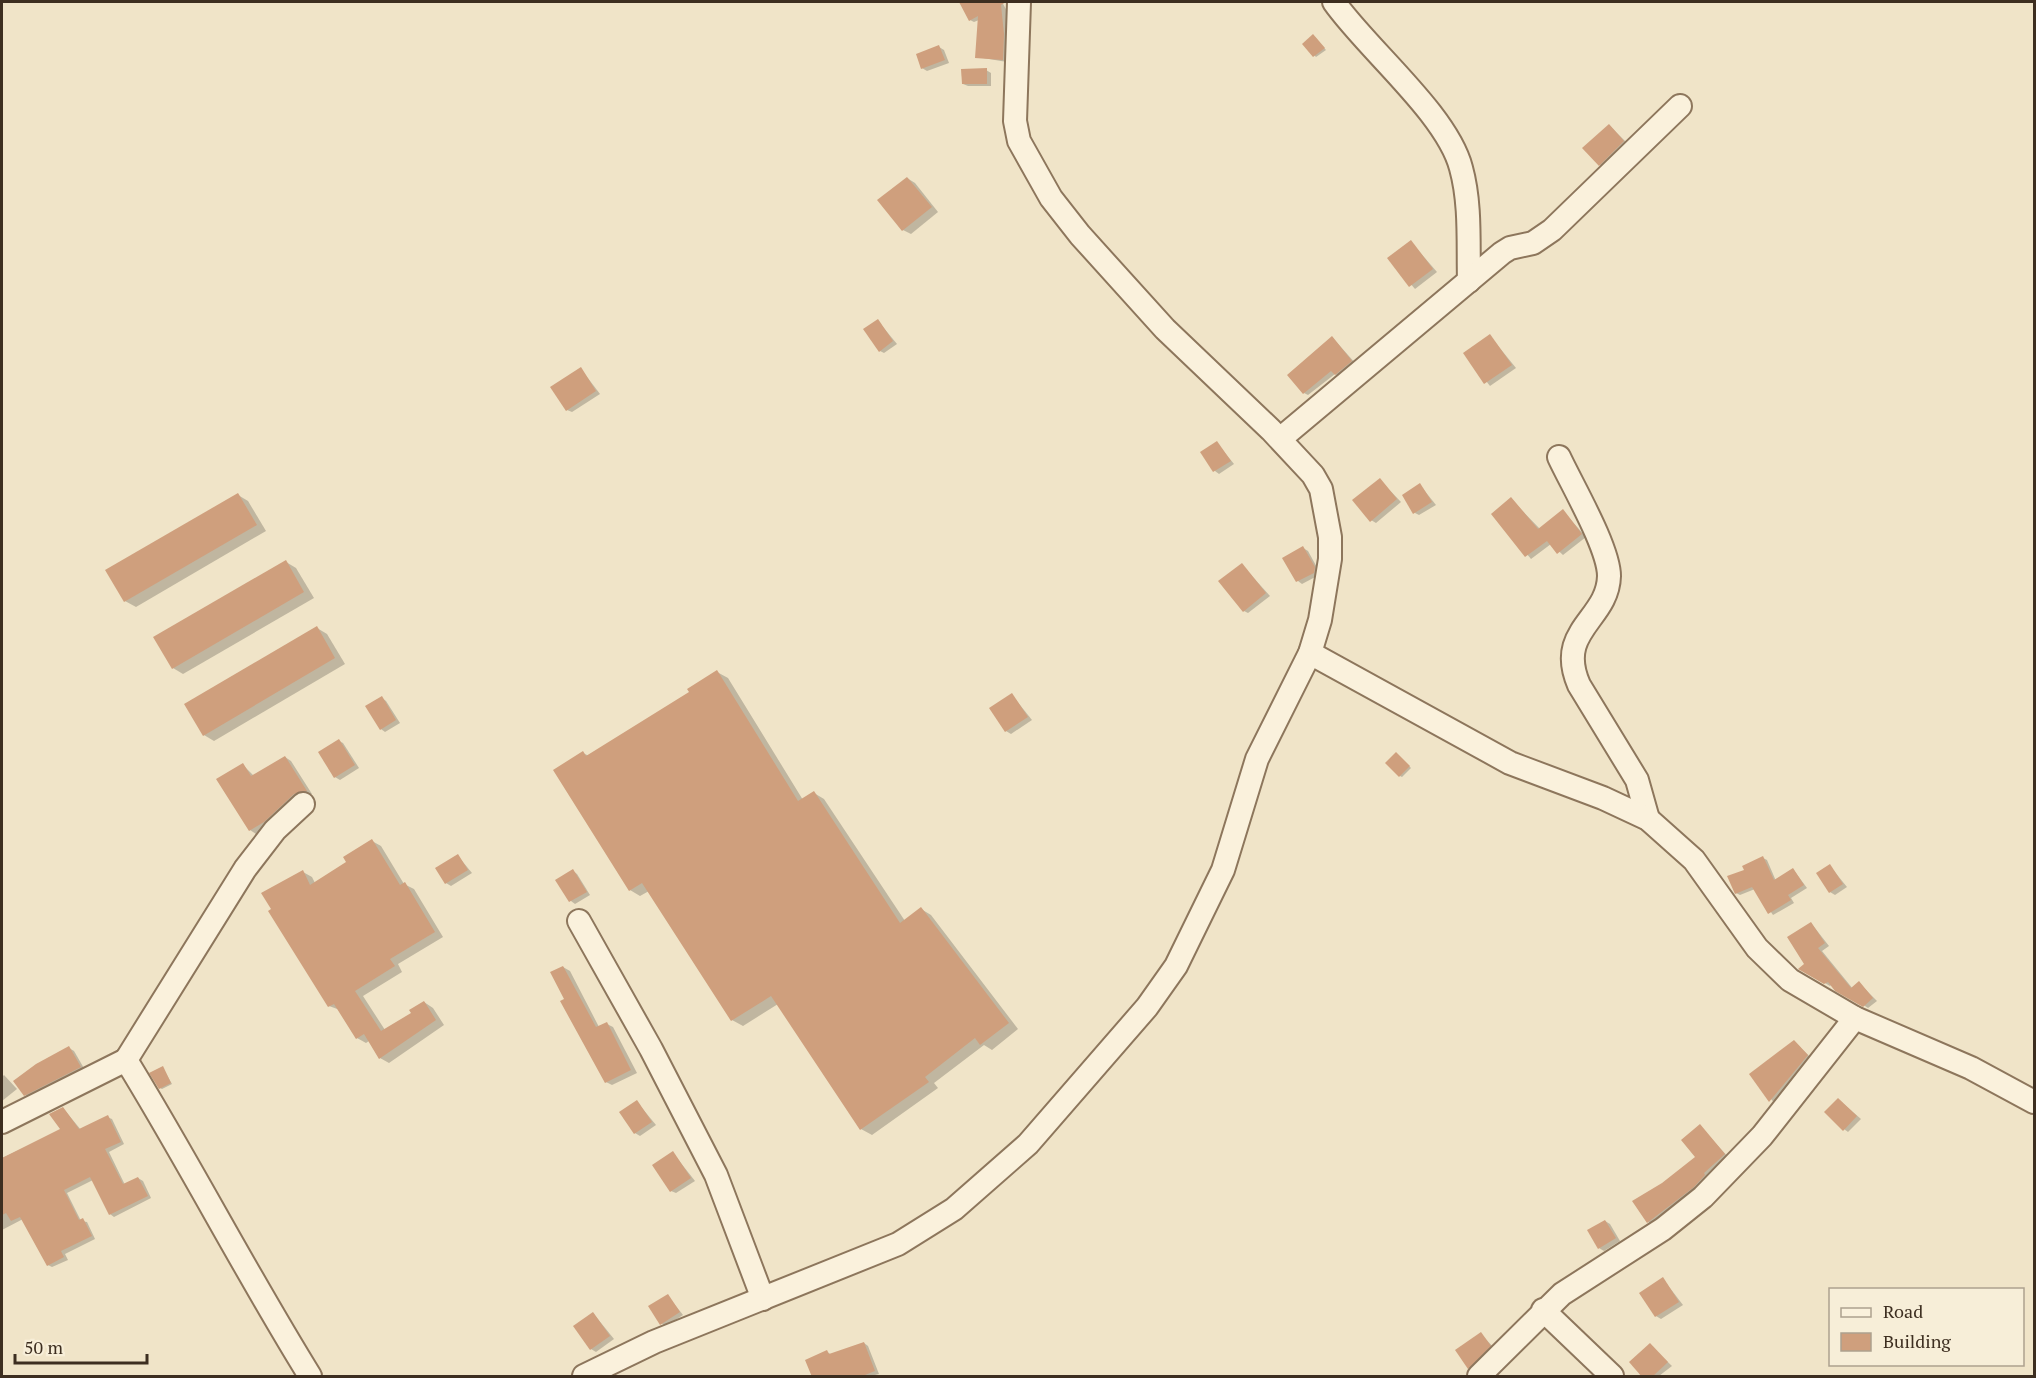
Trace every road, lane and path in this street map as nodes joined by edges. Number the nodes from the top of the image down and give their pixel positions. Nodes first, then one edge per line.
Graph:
1 (1018, 2) edge
2 (1334, 2) edge
3 (1680, 106) dead end
4 (1468, 281) junction
5 (1280, 439) junction
6 (1559, 457) dead end
7 (1310, 652) junction
8 (303, 804) dead end
9 (1648, 819) junction
10 (579, 921) dead end
11 (1855, 1018) junction
12 (126, 1060) junction
13 (2034, 1102) edge
14 (2, 1122) edge
15 (763, 1299) junction
16 (1543, 1310) junction
17 (310, 1377) edge
18 (584, 1377) edge
19 (1479, 1377) edge
20 (1612, 1377) edge

1 - 5 street
2 - 4 street
3 - 4 street
4 - 5 street
5 - 7 street
6 - 9 street
7 - 9 street
7 - 15 street
8 - 12 street
9 - 11 street
10 - 15 street
11 - 13 street
11 - 16 street
12 - 14 street
12 - 17 street
15 - 18 street
16 - 19 street
16 - 20 street

